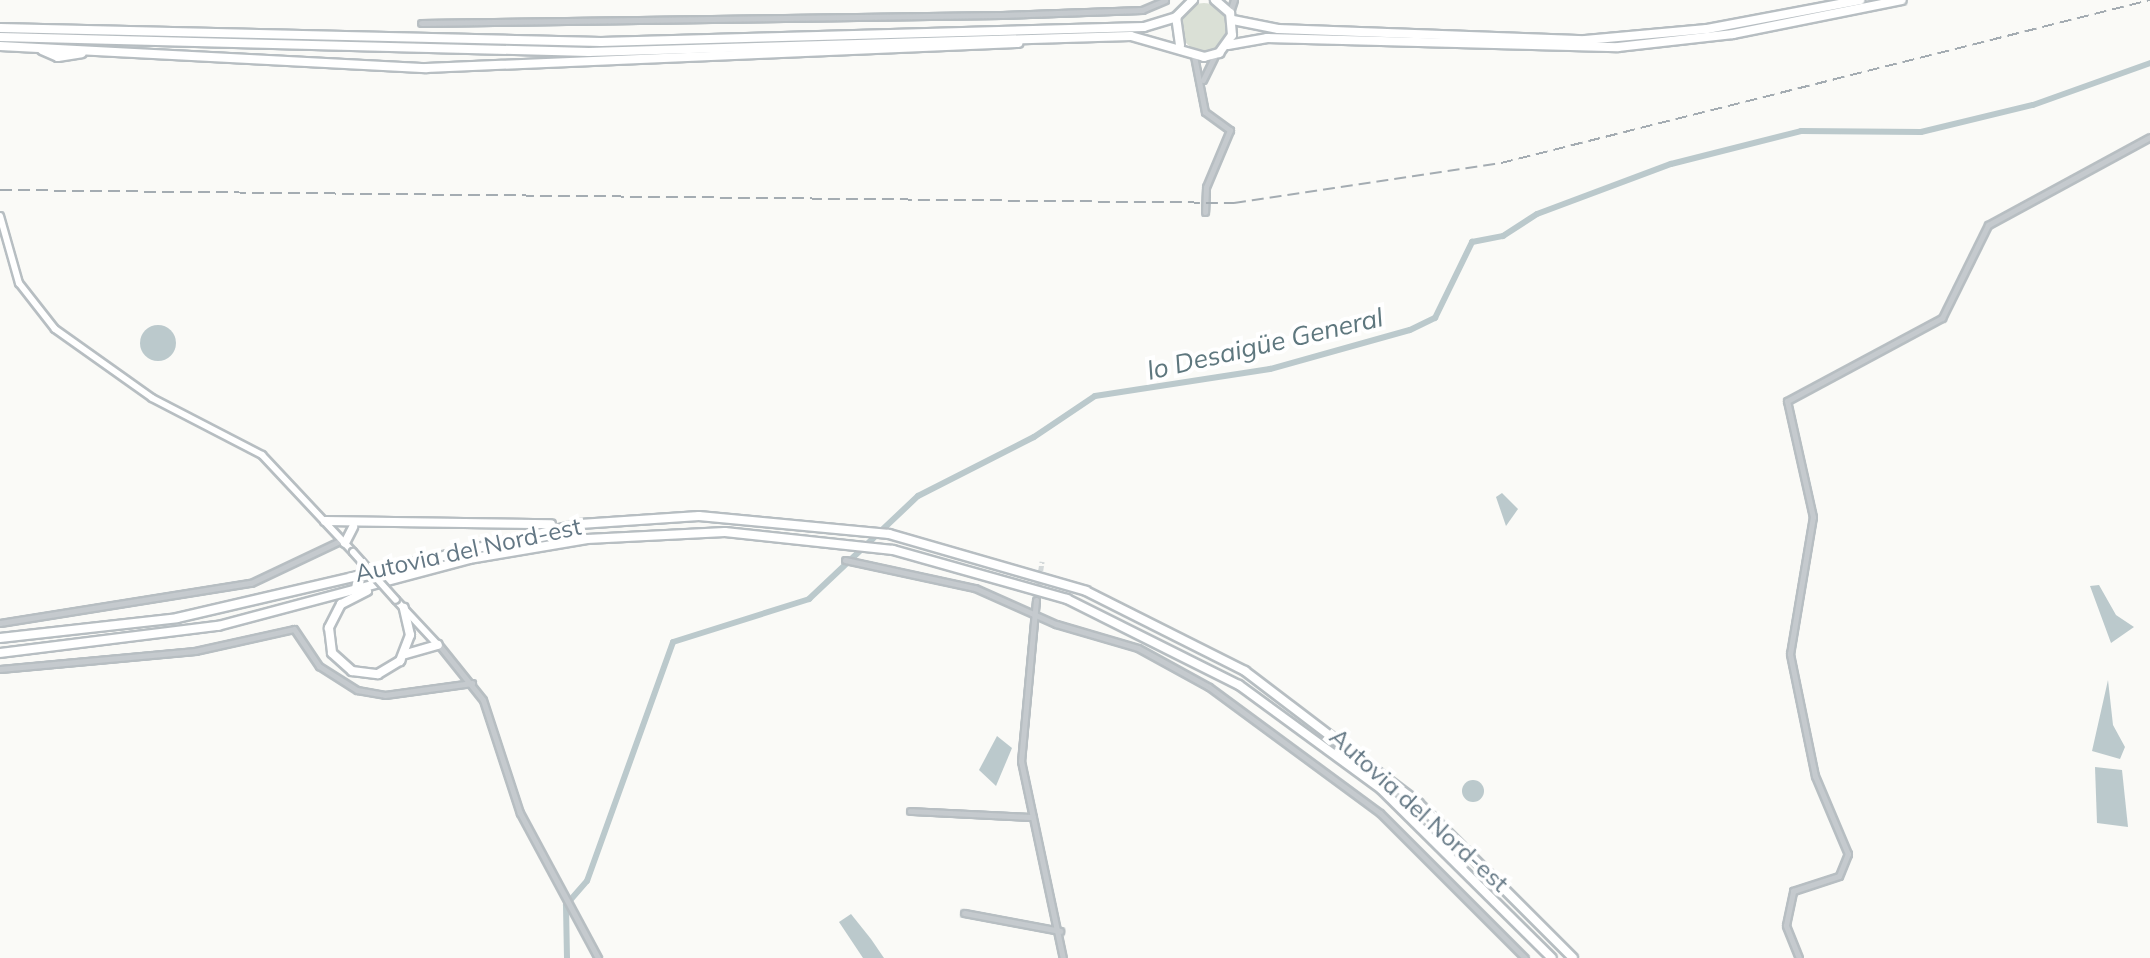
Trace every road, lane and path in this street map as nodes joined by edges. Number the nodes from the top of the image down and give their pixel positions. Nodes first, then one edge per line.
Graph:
1 (1165, 0) edge
2 (1234, 0) edge
3 (1860, 0) edge
4 (1902, 0) edge
5 (1190, 1) edge
6 (1218, 1) edge
7 (1231, 16) junction
8 (1176, 17) junction
9 (421, 23) dead end
10 (0, 28) edge
11 (1097, 36) junction
12 (0, 37) edge
13 (1180, 45) junction
14 (1228, 45) junction
15 (0, 46) edge
16 (1219, 53) junction
17 (1193, 55) junction
18 (1203, 81) junction
19 (2150, 137) edge
20 (1205, 212) dead end
21 (0, 216) edge
22 (325, 521) junction
23 (580, 524) junction
24 (357, 525) junction
25 (343, 541) junction
26 (553, 543) junction
27 (845, 560) dead end
28 (1036, 600) tunnel mouth
29 (404, 608) junction
30 (1032, 615) junction
31 (0, 623) edge
32 (0, 638) edge
33 (438, 645) junction
34 (0, 653) edge
35 (405, 655) junction
36 (0, 669) edge
37 (472, 683) junction
38 (910, 811) dead end
39 (1033, 817) junction
40 (964, 913) dead end
41 (1060, 931) junction
42 (598, 958) edge
43 (1063, 958) edge
44 (1525, 958) edge
45 (1552, 958) edge
46 (1573, 958) edge
47 (1799, 958) edge

1 - 9 street
2 - 7 street
3 - 7 highway
4 - 14 highway
5 - 8 highway
6 - 7 highway
7 - 14 highway
8 - 10 highway
8 - 13 highway
11 - 12 highway
11 - 13 highway
11 - 15 highway
13 - 17 highway
14 - 16 highway
16 - 17 highway
16 - 18 street
17 - 18 street
18 - 20 street
19 - 47 street
21 - 22 street
22 - 24 highway
22 - 25 street
23 - 24 highway
23 - 32 highway, Autovia del Nord-est
23 - 46 highway, Autovia del Nord-est
24 - 25 highway
25 - 29 street, bridge
25 - 31 street
26 - 34 highway, Autovia del Nord-est
26 - 35 highway
26 - 45 highway, Autovia del Nord-est
27 - 30 street
28 - 30 street
29 - 33 street
29 - 35 highway
30 - 39 street
30 - 44 street
33 - 35 highway
33 - 37 street
36 - 37 street
37 - 42 street
38 - 39 street
39 - 41 street
40 - 41 street
41 - 43 street

